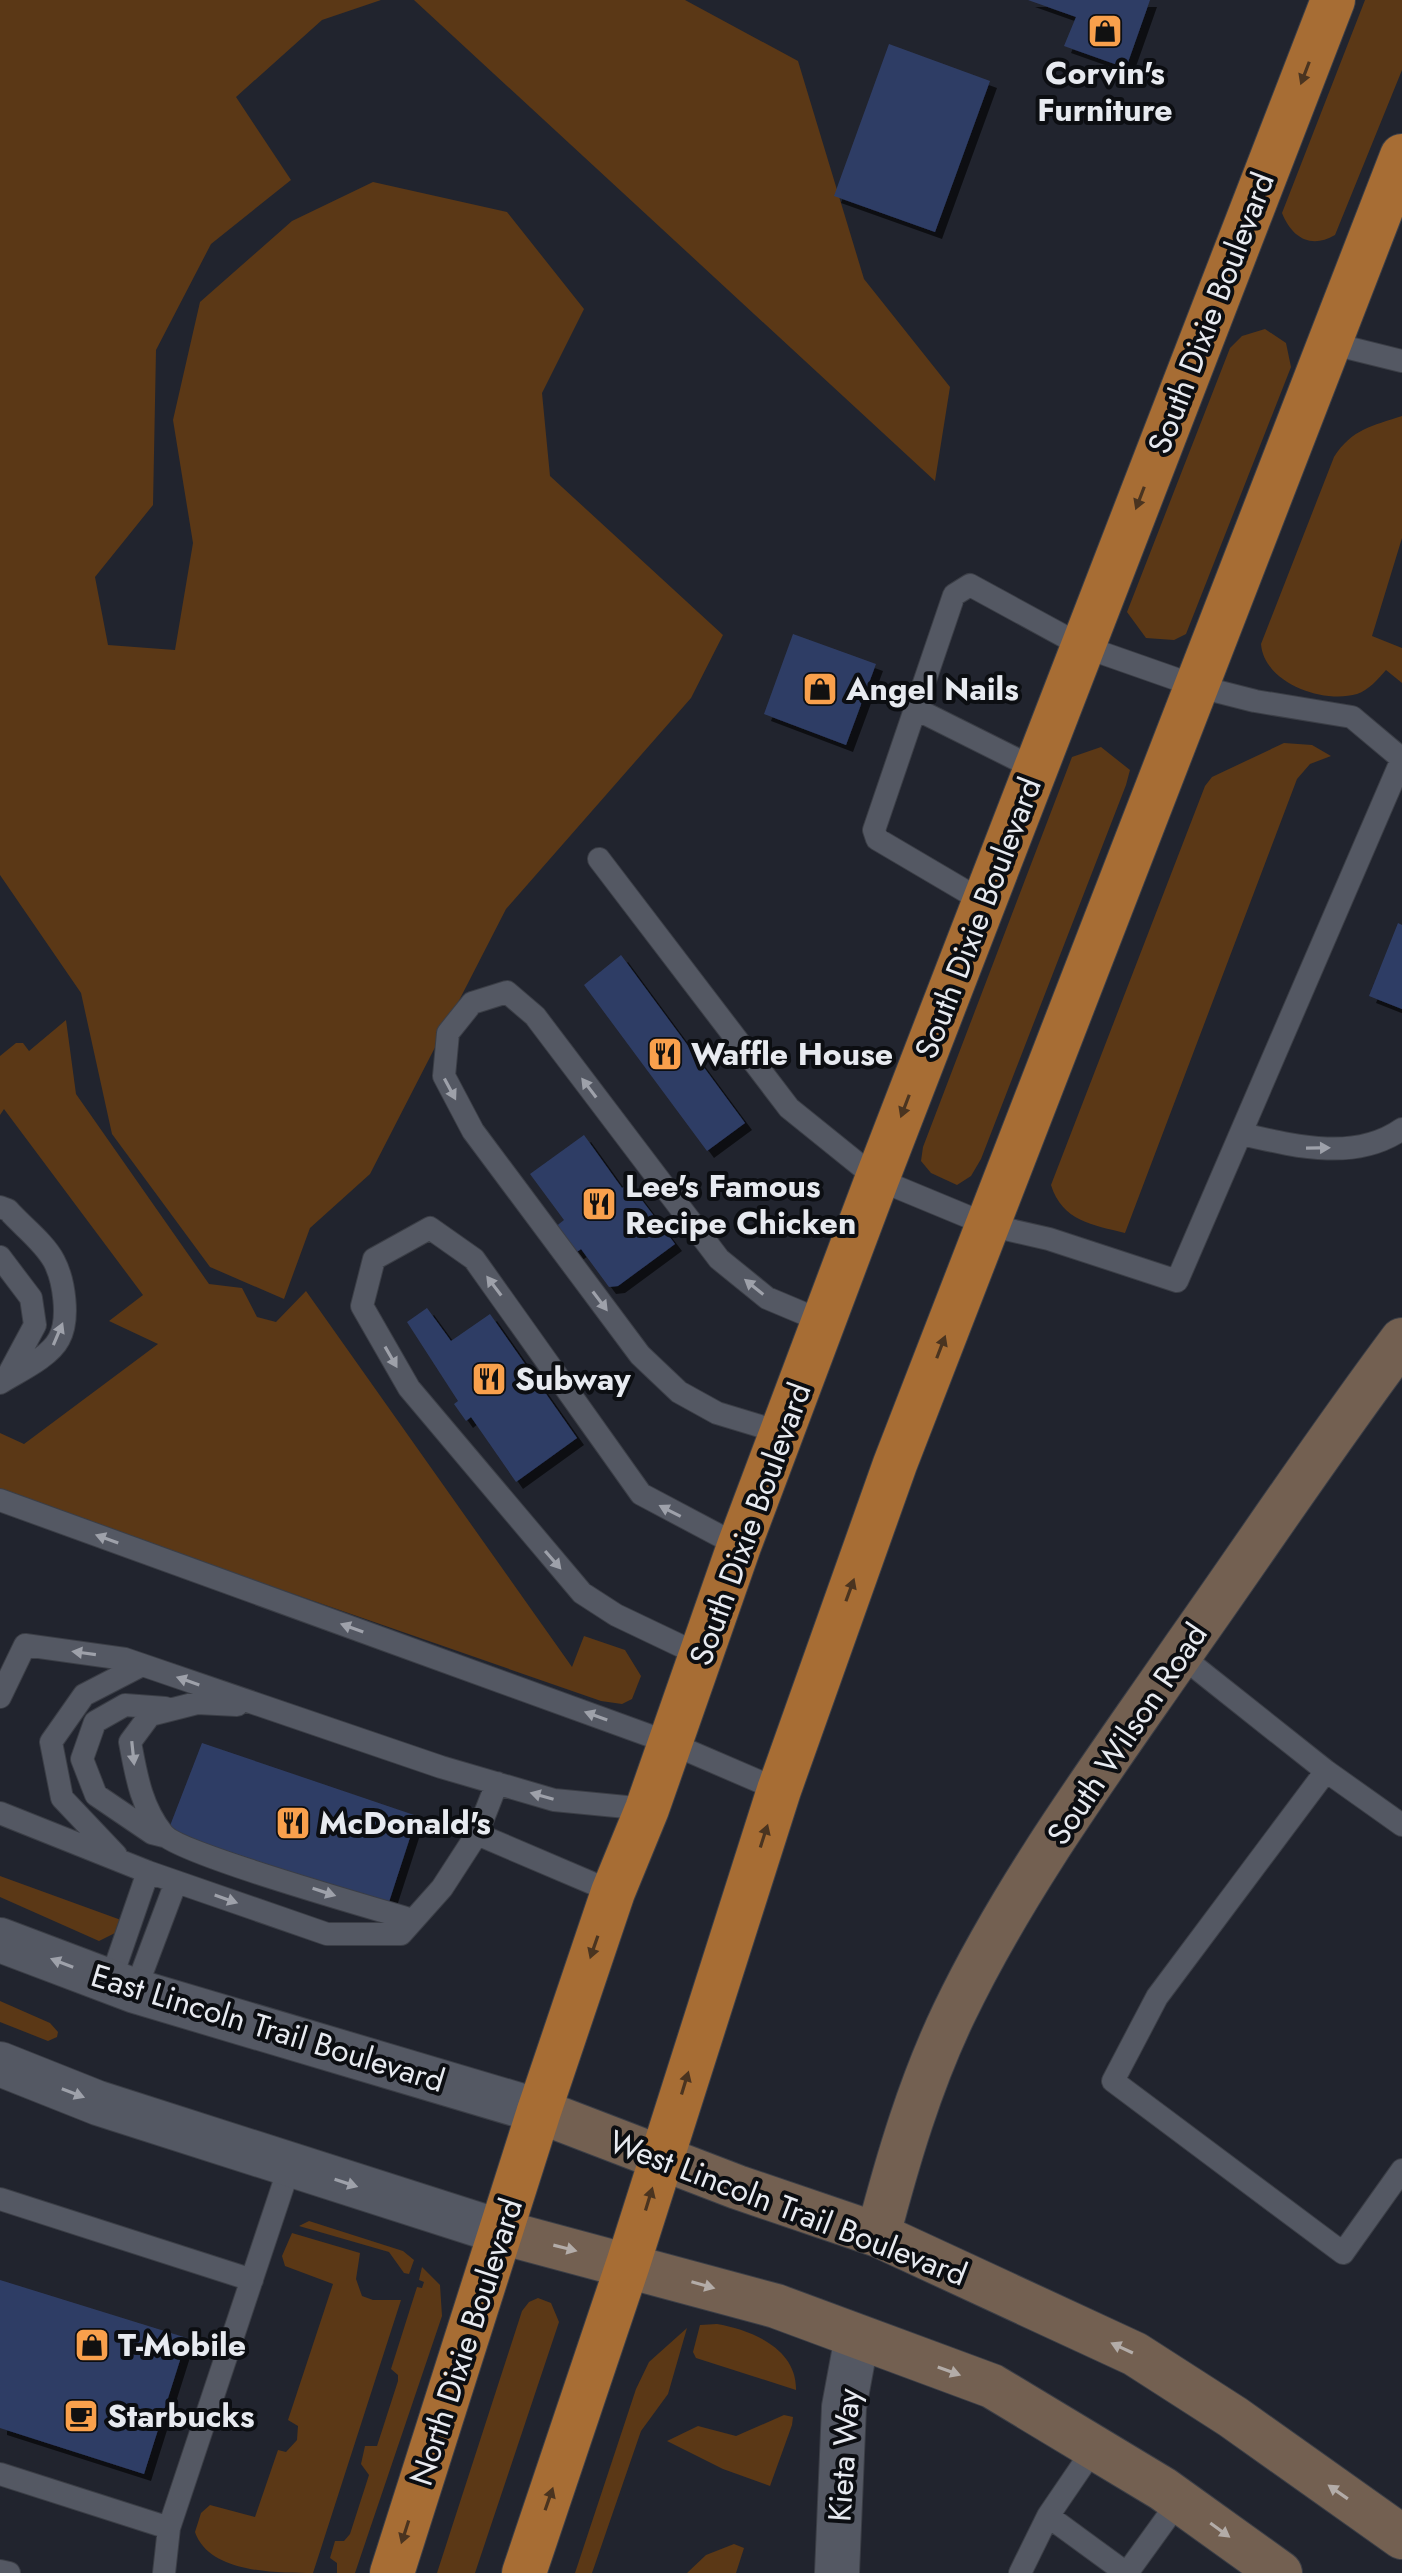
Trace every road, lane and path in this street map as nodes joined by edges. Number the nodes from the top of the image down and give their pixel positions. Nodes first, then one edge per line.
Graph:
1 (1333, 0) edge
2 (1402, 156) edge
3 (1329, 343) junction
4 (1402, 361) edge
5 (1082, 646) junction
6 (1196, 686) junction
7 (916, 709) junction
8 (1402, 759) edge
9 (1036, 769) junction
10 (599, 859) dead end
11 (984, 902) junction
12 (1402, 1129) edge
13 (1242, 1134) junction
14 (877, 1179) junction
15 (0, 1207) edge
16 (988, 1225) junction
17 (0, 1257) edge
18 (824, 1322) junction
19 (1402, 1340) edge
20 (3, 1381) edge
21 (783, 1433) junction
22 (0, 1500) edge
23 (739, 1546) junction
24 (1180, 1655) junction
25 (702, 1656) junction
26 (142, 1665) junction
27 (0, 1697) edge
28 (266, 1707) junction
29 (174, 1708) junction
30 (670, 1743) junction
31 (1326, 1771) junction
32 (497, 1783) junction
33 (779, 1790) junction
34 (647, 1809) junction
35 (0, 1813) edge
36 (1402, 1825) edge
37 (477, 1834) junction
38 (164, 1836) junction
39 (126, 1864) junction
40 (148, 1872) junction
41 (176, 1882) junction
42 (613, 1892) junction
43 (413, 1920) junction
44 (0, 1940) edge
45 (122, 1986) junction
46 (0, 2064) edge
47 (539, 2111) junction
48 (662, 2158) junction
49 (290, 2165) junction
50 (1402, 2170) edge
51 (0, 2199) edge
52 (501, 2232) junction
53 (878, 2235) junction
54 (628, 2264) junction
55 (252, 2280) junction
56 (857, 2337) junction
57 (1095, 2447) junction
58 (0, 2474) edge
59 (1179, 2501) junction
60 (1048, 2516) junction
61 (169, 2528) junction
62 (1402, 2537) edge
63 (1260, 2567) edge
64 (0, 2571) edge
65 (9, 2573) edge
66 (164, 2573) edge
67 (392, 2573) edge
68 (524, 2573) edge
69 (837, 2573) edge
70 (1020, 2573) edge
71 (1126, 2573) edge

1 -> 5 highway, South Dixie Boulevard
2 - 3 highway
3 - 4 lane
3 - 6 highway
5 - 6 lane
5 - 7 lane
5 - 9 highway, South Dixie Boulevard
6 - 8 lane
6 - 16 highway
7 - 9 lane
7 - 11 lane
8 - 13 lane
9 - 11 highway, South Dixie Boulevard
10 - 14 lane
11 -> 14 highway, South Dixie Boulevard
13 -> 12 lane
13 - 16 lane
14 - 16 lane
14 - 18 highway, South Dixie Boulevard
20 -> 15 lane
33 -> 16 highway
17 - 20 lane
18 - 21 highway, South Dixie Boulevard
18 -> 21 lane
19 - 24 main road, South Wilson Road
21 - 23 highway, South Dixie Boulevard
30 -> 22 lane
23 - 25 highway, South Dixie Boulevard
23 -> 25 lane
24 - 31 lane
24 - 53 main road, South Wilson Road
25 - 30 highway, South Dixie Boulevard
26 -> 27 lane
28 -> 26 lane
26 - 39 lane
28 - 29 lane
28 - 32 lane
29 -> 38 lane
29 - 38 lane
30 - 33 lane
30 - 34 highway, South Dixie Boulevard
31 - 36 lane
31 - 50 lane
34 -> 32 lane
32 - 37 lane
48 -> 33 highway
34 - 42 highway, South Dixie Boulevard
35 - 39 lane
37 - 42 lane
37 - 43 lane
38 -> 43 lane
39 - 40 lane
40 - 41 lane
40 - 45 lane
41 -> 43 lane
41 - 45 lane
42 -> 47 highway, South Dixie Boulevard
45 -> 44 street, East Lincoln Trail Boulevard
45 - 47 street, East Lincoln Trail Boulevard
46 -> 49 street
47 - 48 main road, West Lincoln Trail Boulevard
47 - 52 highway, North Dixie Boulevard
48 - 53 main road, West Lincoln Trail Boulevard
54 -> 48 highway
49 -> 52 street
49 - 55 lane
51 - 55 lane
52 -> 54 main road
52 -> 67 highway, North Dixie Boulevard
62 -> 53 main road, West Lincoln Trail Boulevard
54 -> 56 main road
68 -> 54 highway
55 - 61 lane
56 -> 57 main road
56 - 69 street, Kieta Way
57 - 59 main road
57 - 60 lane
58 - 61 lane
59 -> 63 main road
59 - 71 lane
60 - 70 lane
60 - 71 lane
61 - 66 lane
64 - 65 lane

